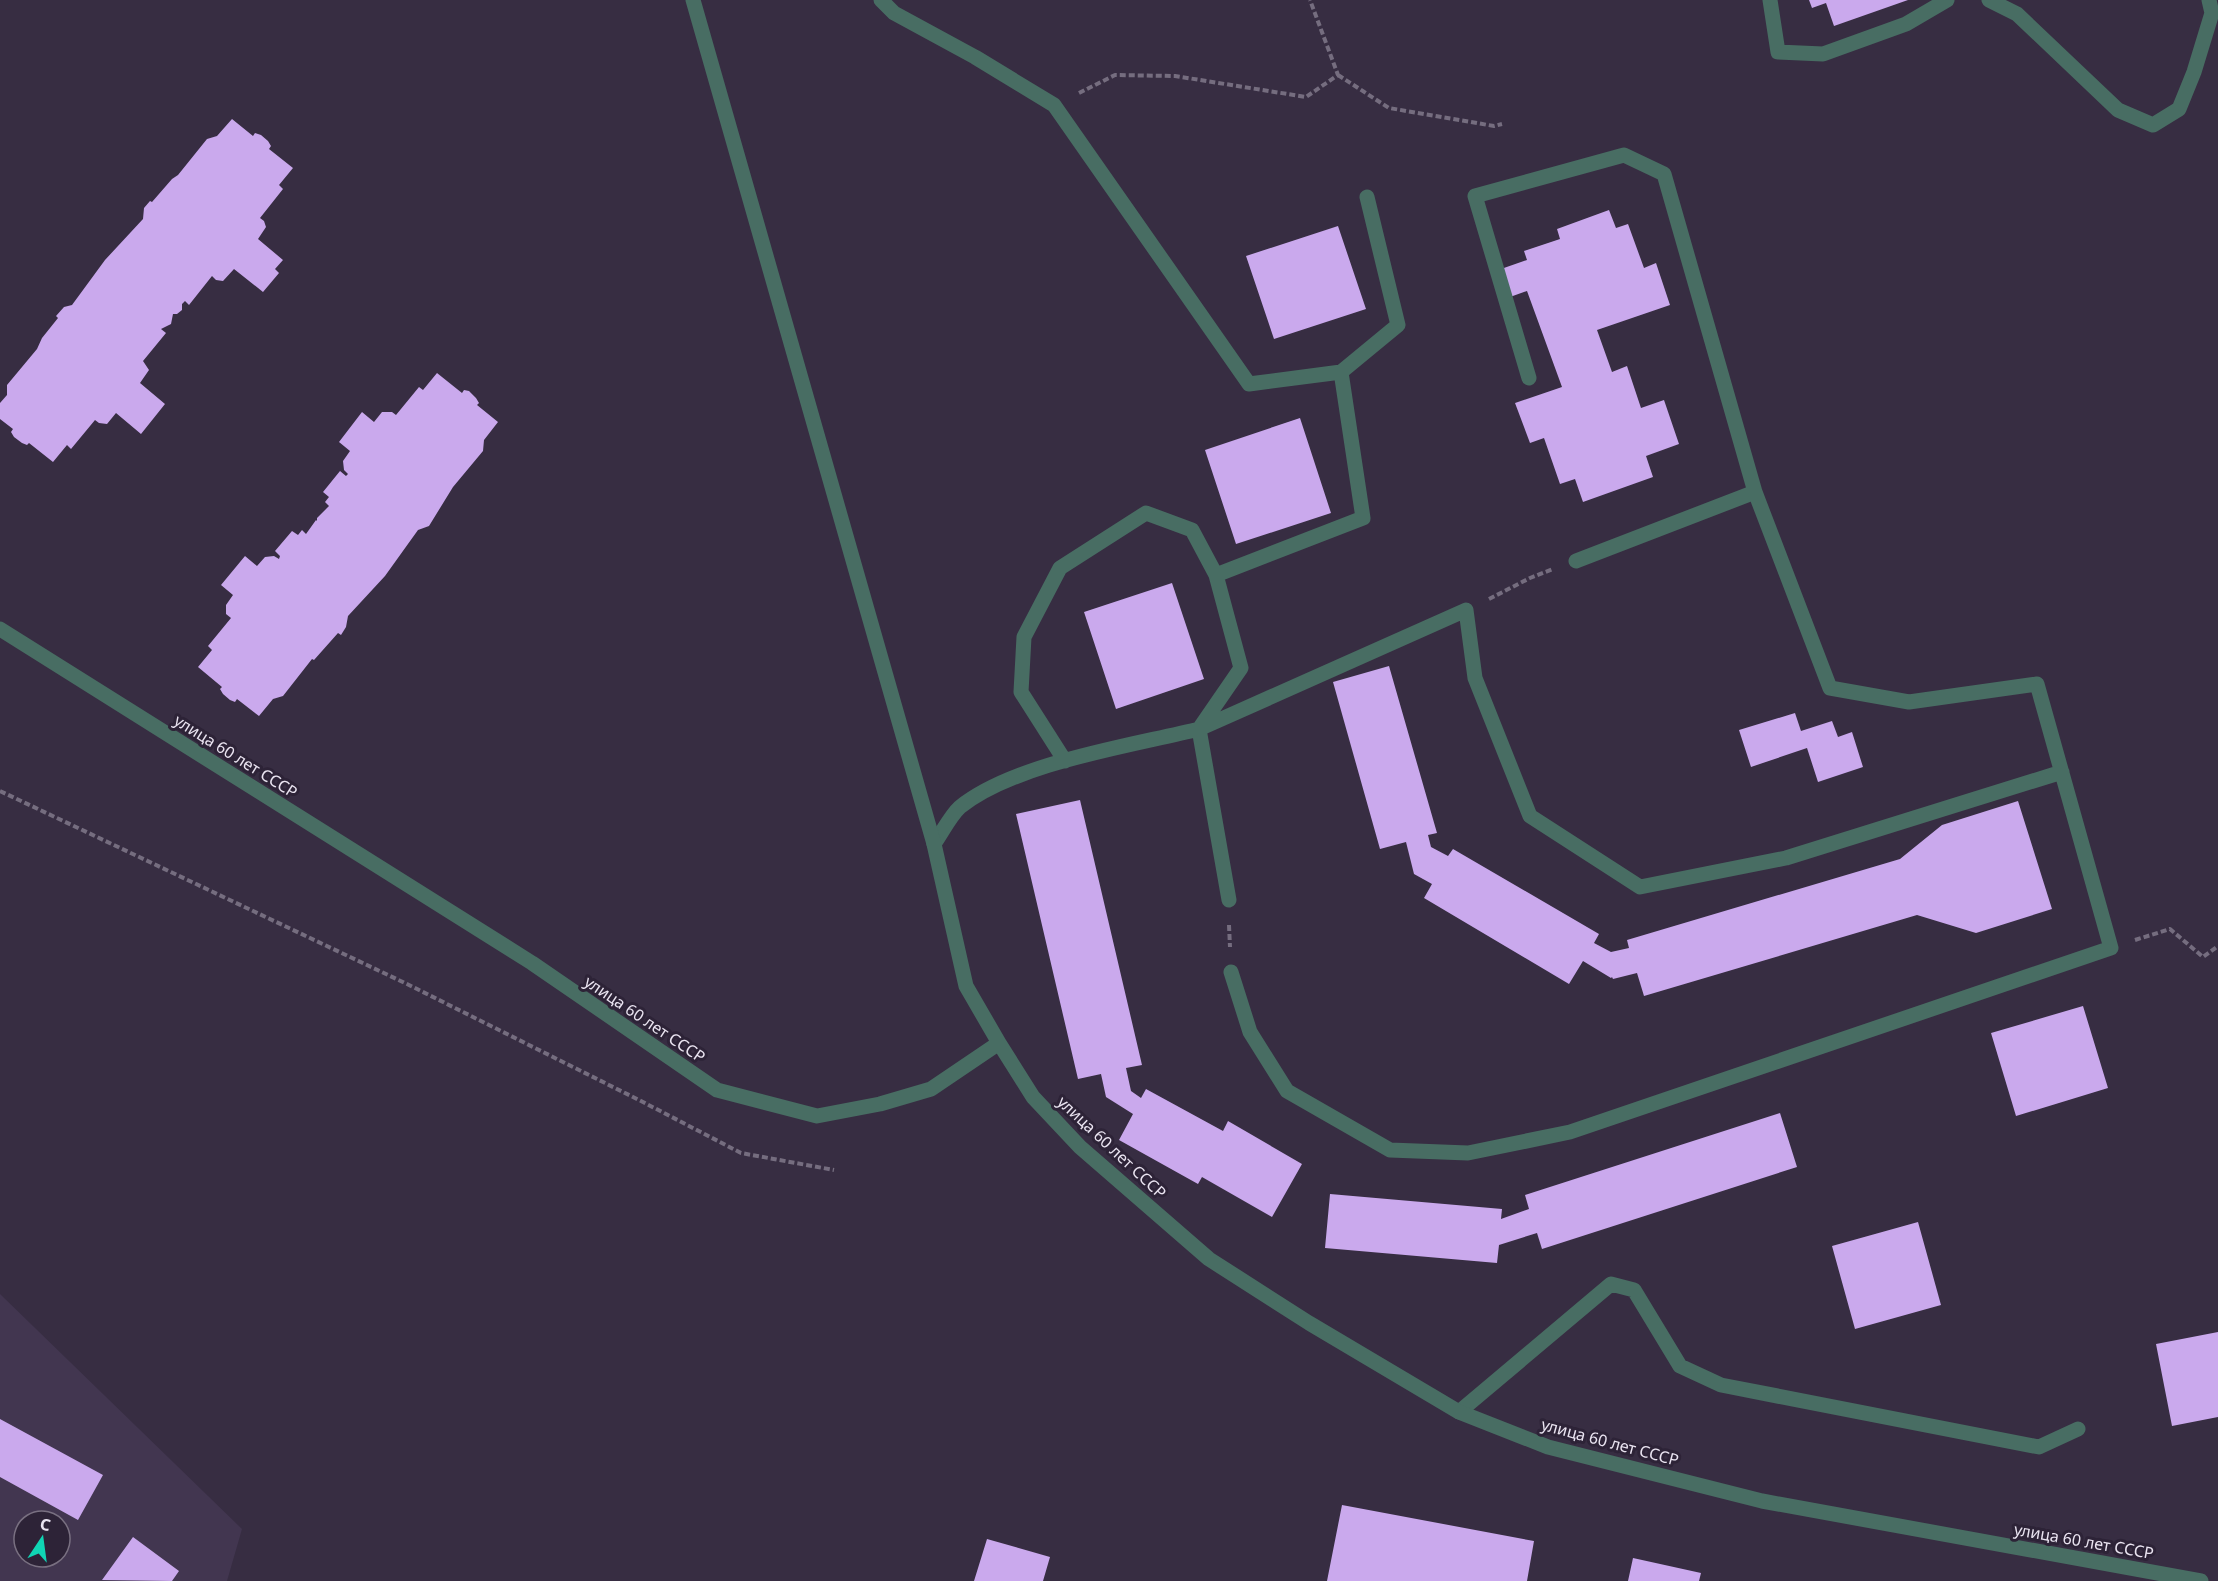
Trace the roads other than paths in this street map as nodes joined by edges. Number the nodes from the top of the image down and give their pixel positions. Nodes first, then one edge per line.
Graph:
1 (693, 0) edge
2 (881, 0) edge
3 (1770, 0) edge
4 (1947, 0) edge
5 (1989, 0) edge
6 (2213, 8) edge
7 (1367, 197) dead end
8 (1341, 372) junction
9 (1529, 378) dead end
10 (1755, 492) junction
11 (1576, 561) road end
12 (1216, 575) junction
13 (0, 629) edge
14 (1199, 729) junction
15 (1065, 761) junction
16 (2062, 772) junction
17 (934, 844) junction
18 (1229, 900) road end
19 (1231, 972) road end
20 (999, 1043) junction
21 (1459, 1412) junction
22 (2078, 1429) dead end
23 (2201, 1581) edge

1 - 17 street
2 - 8 street
3 - 4 street
5 - 6 street
7 - 8 street
8 - 12 street
9 - 10 street
10 - 11 street
10 - 16 street
12 - 14 street
12 - 15 street
13 - 20 street, улица 60 лет СССР
14 - 15 street
14 - 16 street
14 - 18 street
15 - 17 street
16 - 19 street
17 - 20 street
20 - 21 street, улица 60 лет СССР
21 - 22 street
21 - 23 street, улица 60 лет СССР

